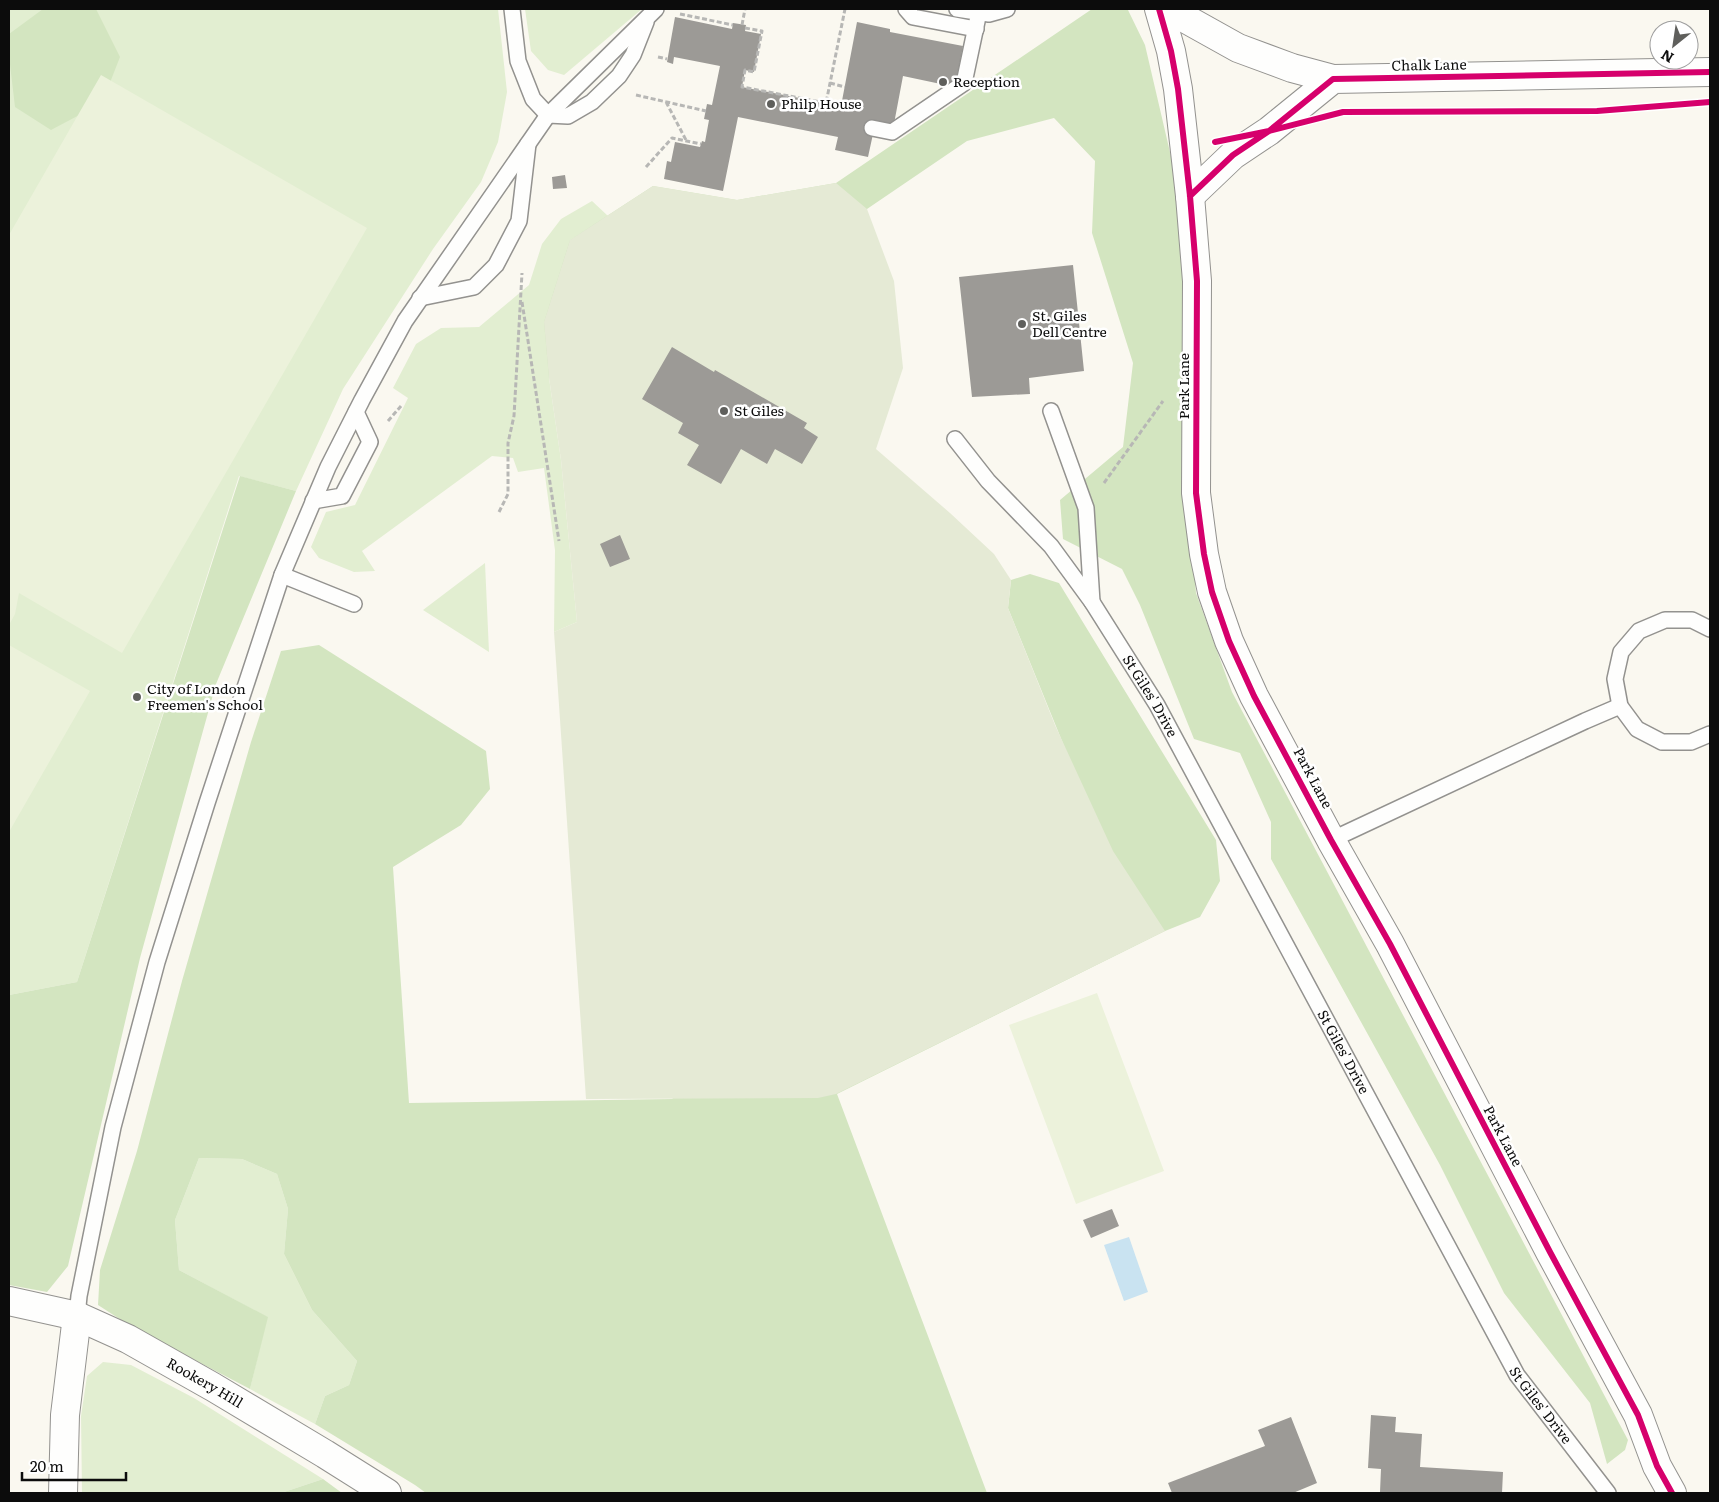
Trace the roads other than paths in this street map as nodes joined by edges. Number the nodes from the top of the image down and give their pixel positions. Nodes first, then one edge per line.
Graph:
1 (512, 9) edge
2 (906, 9) edge
3 (957, 9) edge
4 (1007, 9) edge
5 (1159, 9) edge
6 (1168, 9) edge
7 (652, 12) edge
8 (984, 13) junction
9 (976, 29) junction
10 (1710, 72) edge
11 (1333, 79) junction
12 (548, 114) junction
13 (872, 128) dead end
14 (528, 143) junction
15 (1190, 196) junction
16 (420, 298) junction
17 (1051, 411) dead end
18 (356, 412) junction
19 (956, 439) dead end
20 (313, 502) junction
21 (282, 575) junction
22 (1092, 602) junction
23 (354, 604) dead end
24 (1710, 629) edge
25 (1620, 706) junction
26 (1710, 734) edge
27 (1331, 840) junction
28 (9, 1301) edge
29 (77, 1316) junction
30 (63, 1493) edge
31 (386, 1493) edge
32 (1608, 1493) edge
33 (1672, 1493) edge

1 - 12 lane
2 - 9 lane
3 - 8 lane
4 - 8 lane
5 - 15 street, Park Lane
6 - 11 street, Chalk Lane
7 - 12 lane
7 - 12 lane
8 - 9 lane
9 - 13 lane
10 - 11 street, Chalk Lane
11 - 15 street
12 - 14 lane
14 - 16 lane
14 - 16 lane
15 - 27 street, Park Lane
16 - 18 lane
17 - 22 lane, St Giles' Drive
18 - 20 lane
18 - 20 lane
19 - 22 lane, St Giles' Drive
20 - 21 lane
21 - 23 lane
21 - 29 lane
22 - 32 lane, St Giles' Drive
24 - 25 lane
25 - 26 lane
25 - 27 lane
27 - 33 street, Park Lane
28 - 29 street, Rookery Hill
29 - 30 street
29 - 31 street, Rookery Hill

